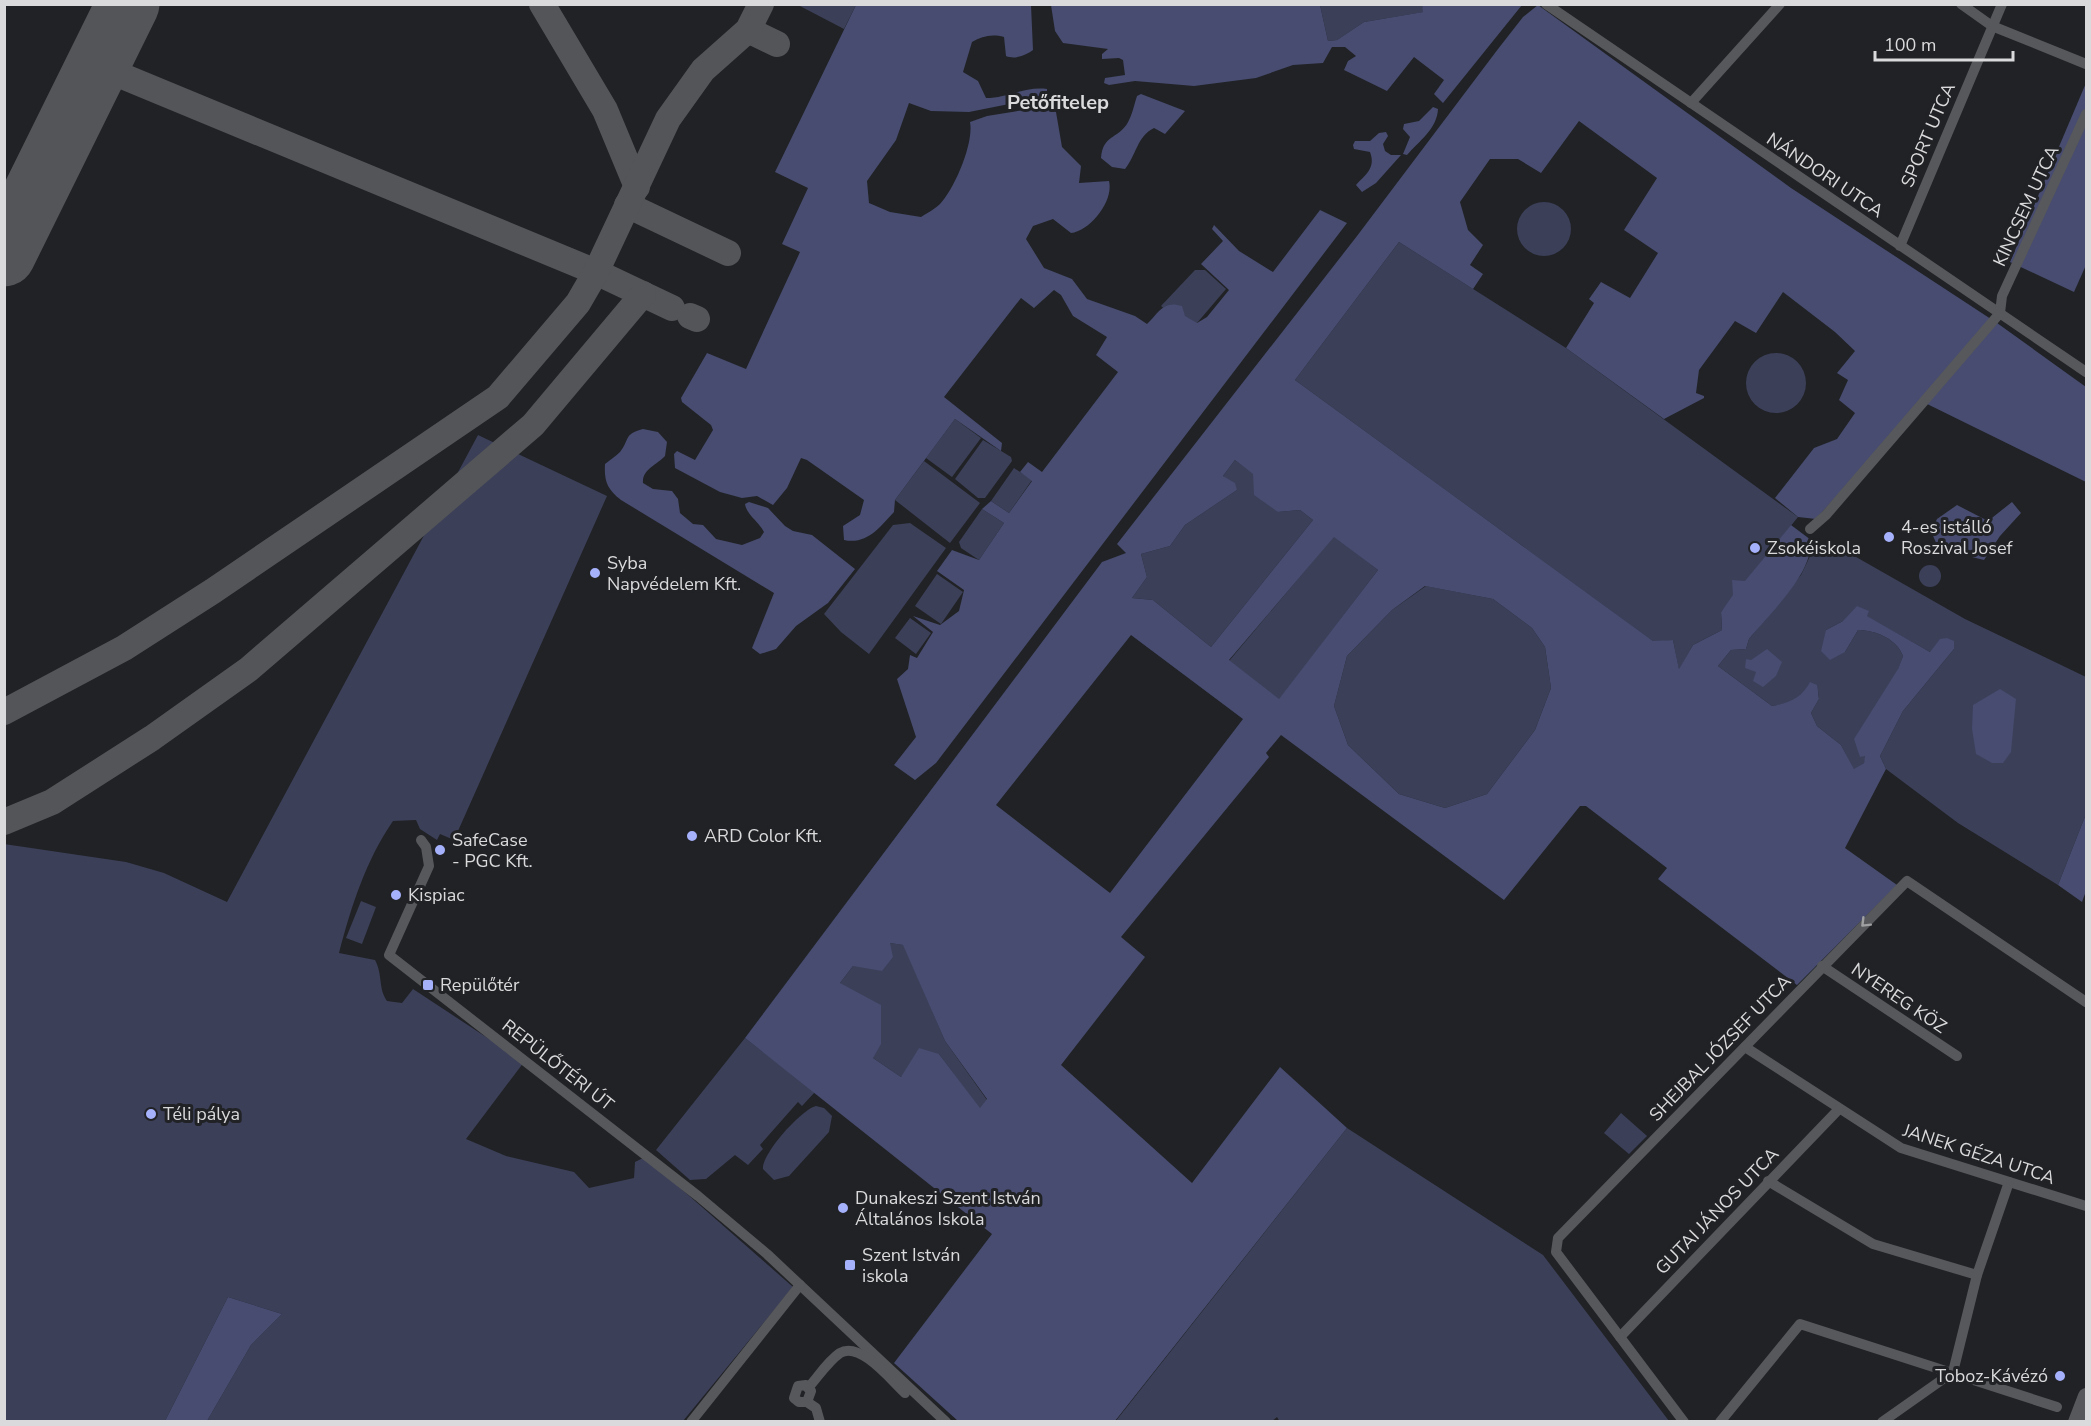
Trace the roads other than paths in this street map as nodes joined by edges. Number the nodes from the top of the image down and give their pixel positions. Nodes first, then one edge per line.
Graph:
1 (1546, 4) edge
2 (1780, 4) edge
3 (1961, 4) edge
4 (2002, 4) edge
5 (1992, 26) junction
6 (2086, 64) edge
7 (1691, 103) junction
8 (2086, 114) edge
9 (1900, 246) junction
10 (2000, 313) junction
11 (2086, 372) edge
12 (1810, 529) dead end
13 (421, 840) dead end
14 (1822, 966) junction
15 (2086, 1002) edge
16 (1745, 1047) junction
17 (1957, 1056) dead end
18 (1839, 1109) junction
19 (1768, 1181) junction
20 (2009, 1182) junction
21 (2086, 1206) edge
22 (1977, 1275) junction
23 (800, 1285) junction
24 (817, 1300) junction
25 (785, 1301) junction
26 (1620, 1337) junction
27 (1953, 1372) junction
28 (2086, 1396) edge
29 (2057, 1407) dead end
30 (691, 1422) edge
31 (820, 1422) edge
32 (936, 1422) edge
33 (946, 1422) edge
34 (1684, 1422) edge
35 (1720, 1422) edge
36 (1882, 1422) edge
37 (2076, 1422) edge

1 - 7 street, NÁNDORI UTCA
2 - 7 street
3 - 5 street
4 - 5 street, SPORT UTCA
5 - 6 street
5 - 9 street, SPORT UTCA
7 - 9 street, NÁNDORI UTCA
8 - 10 street, KINCSEM UTCA
9 - 10 street, NÁNDORI UTCA
10 - 11 street, NÁNDORI UTCA
10 - 12 street
13 - 23 street, REPÜLŐTÉRI ÚT
15 -> 14 street, SHEJBAL JÓZSEF UTCA
14 - 16 street, SHEJBAL JÓZSEF UTCA
14 - 17 street, NYEREG KÖZ
16 - 18 street, JANEK GÉZA UTCA
16 - 26 street, SHEJBAL JÓZSEF UTCA
18 - 19 street, GUTAI JÁNOS UTCA
18 - 20 street, JANEK GÉZA UTCA
19 - 22 street
19 - 26 street, GUTAI JÁNOS UTCA
20 - 21 street, JANEK GÉZA UTCA
20 - 22 street
22 - 27 street
23 - 24 street, REPÜLŐTÉRI ÚT
23 - 25 street
24 - 25 street
24 - 33 street, REPÜLŐTÉRI ÚT
25 - 30 street
26 - 34 street
27 - 29 street
27 - 35 street
27 - 36 street
28 - 37 main road
31 - 32 street

